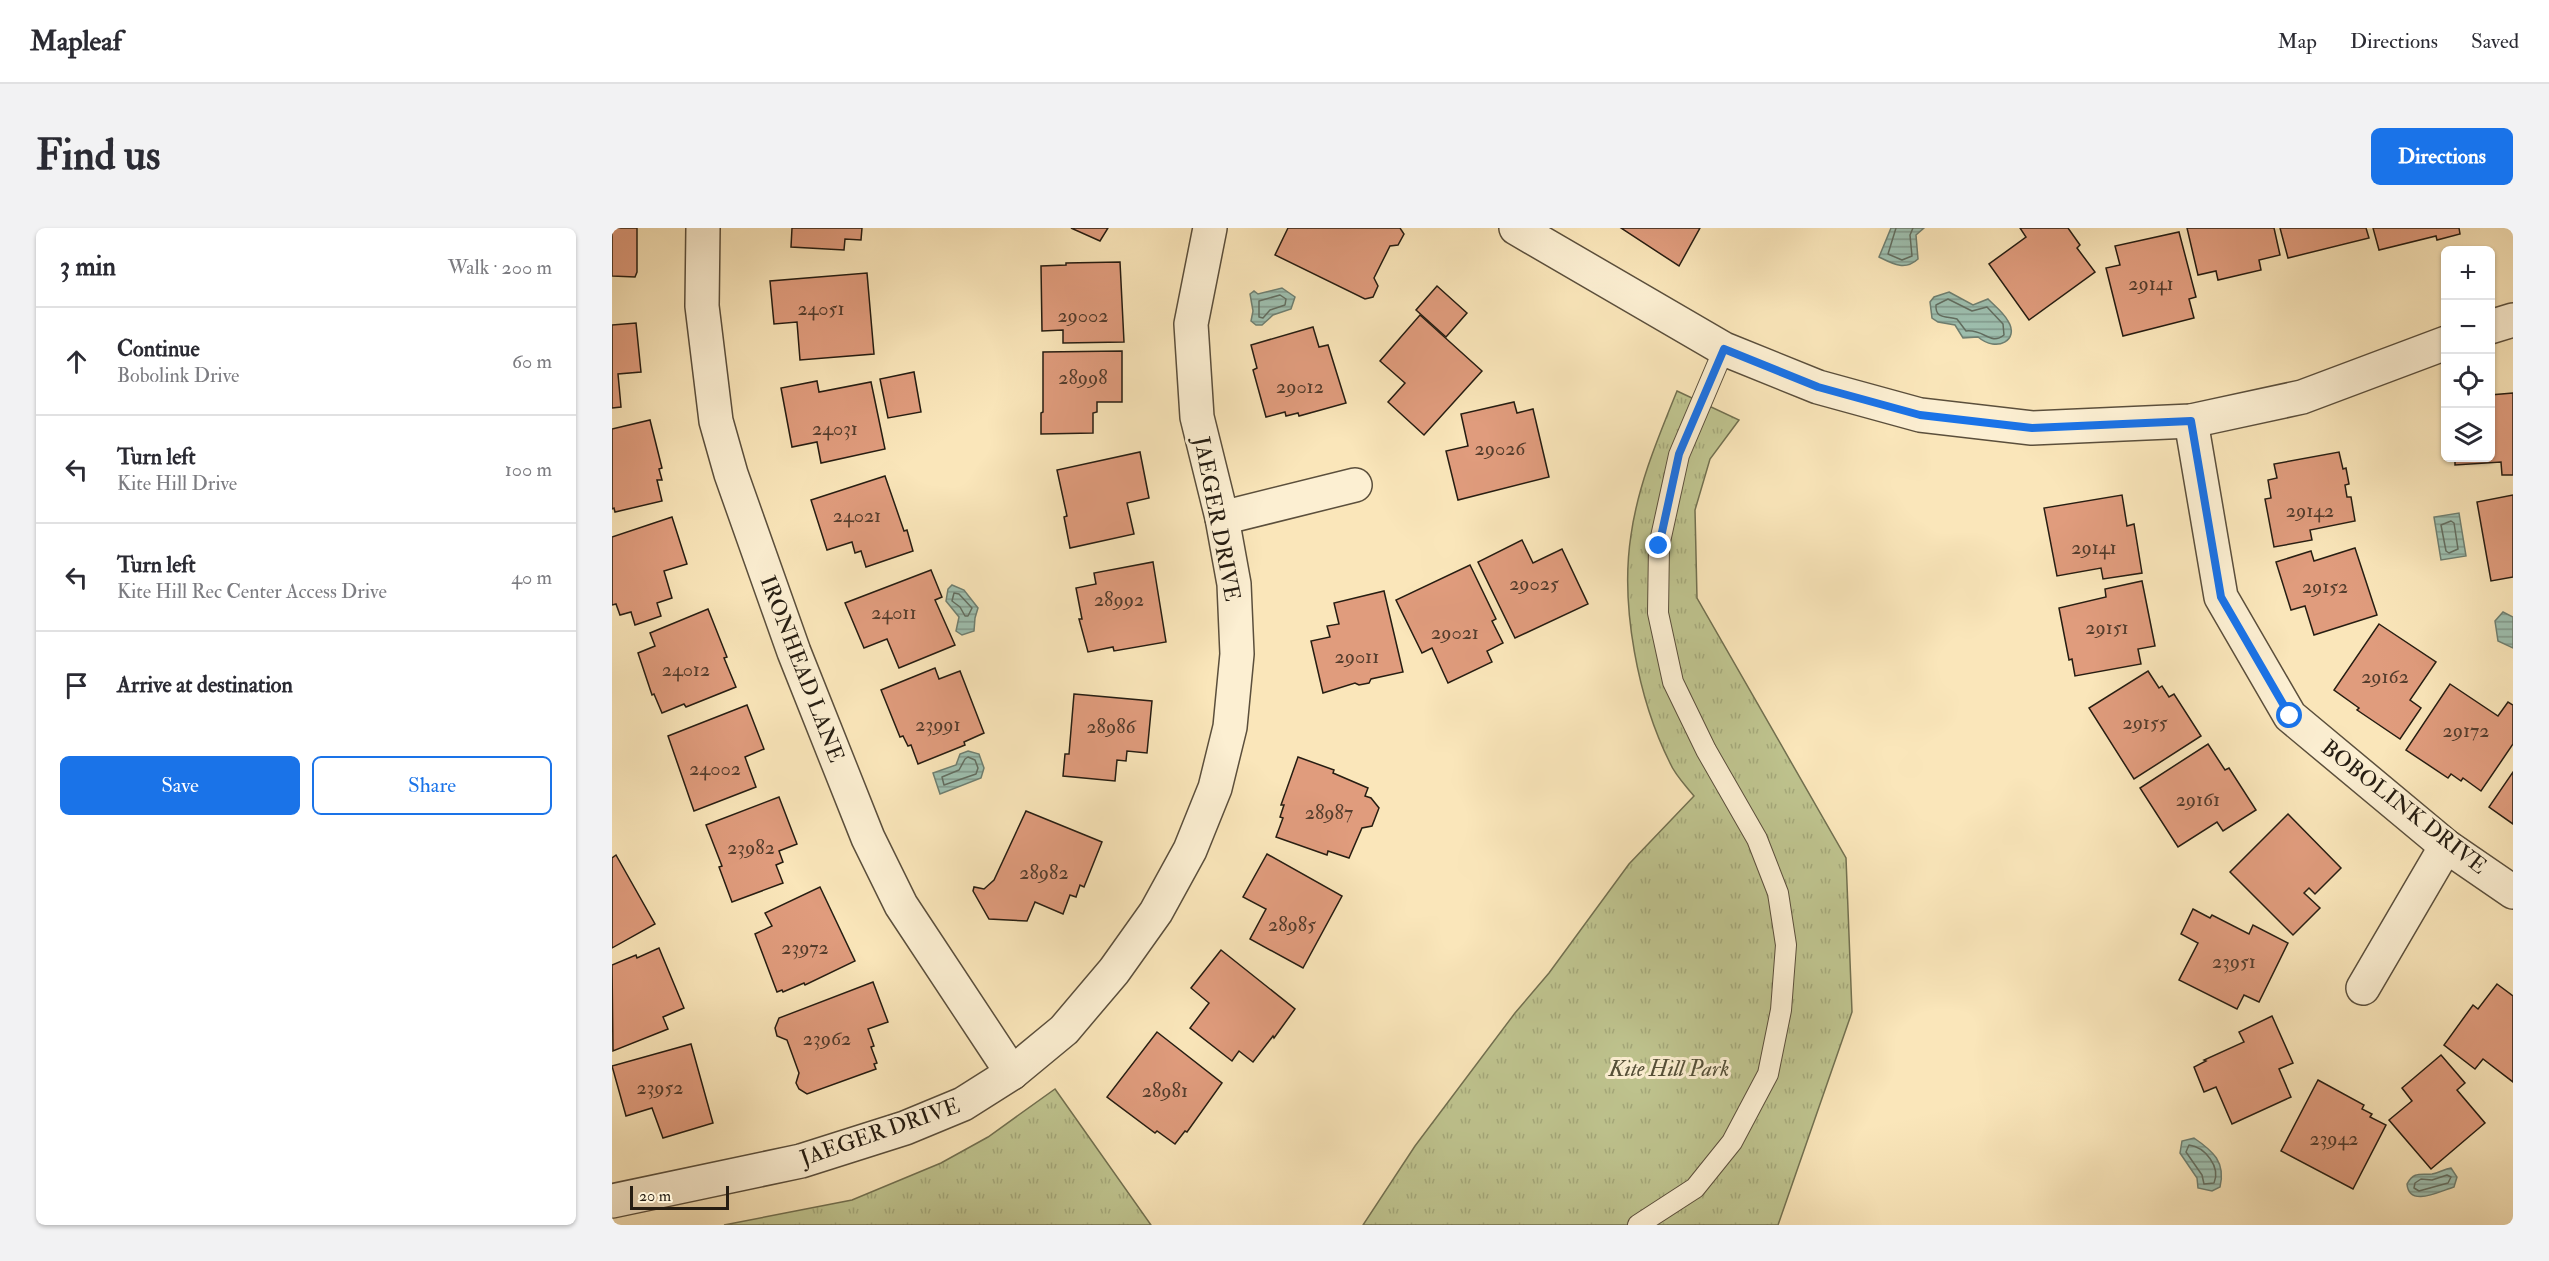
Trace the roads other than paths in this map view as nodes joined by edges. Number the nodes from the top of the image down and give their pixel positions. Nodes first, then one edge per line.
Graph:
1 (704, 228) edge
2 (1210, 228) edge
3 (1516, 228) edge
4 (2513, 320) edge
5 (2495, 325) edge
6 (2441, 345) edge
7 (1724, 349) junction
8 (2191, 421) junction
9 (1355, 485) dead end
10 (1222, 518) junction
11 (2446, 846) junction
12 (2513, 892) edge
13 (2363, 988) dead end
14 (1012, 1073) junction
15 (612, 1201) edge
16 (1638, 1225) edge

1 - 14 street, IRONHEAD LANE
2 - 10 street, JAEGER DRIVE
3 - 7 street
4 - 5 street
6 - 8 street
7 - 8 street
7 - 16 lane
8 - 11 street, BOBOLINK DRIVE
9 - 10 street
10 - 14 street, JAEGER DRIVE
11 - 12 street, BOBOLINK DRIVE
11 - 13 street
14 - 15 street, JAEGER DRIVE

